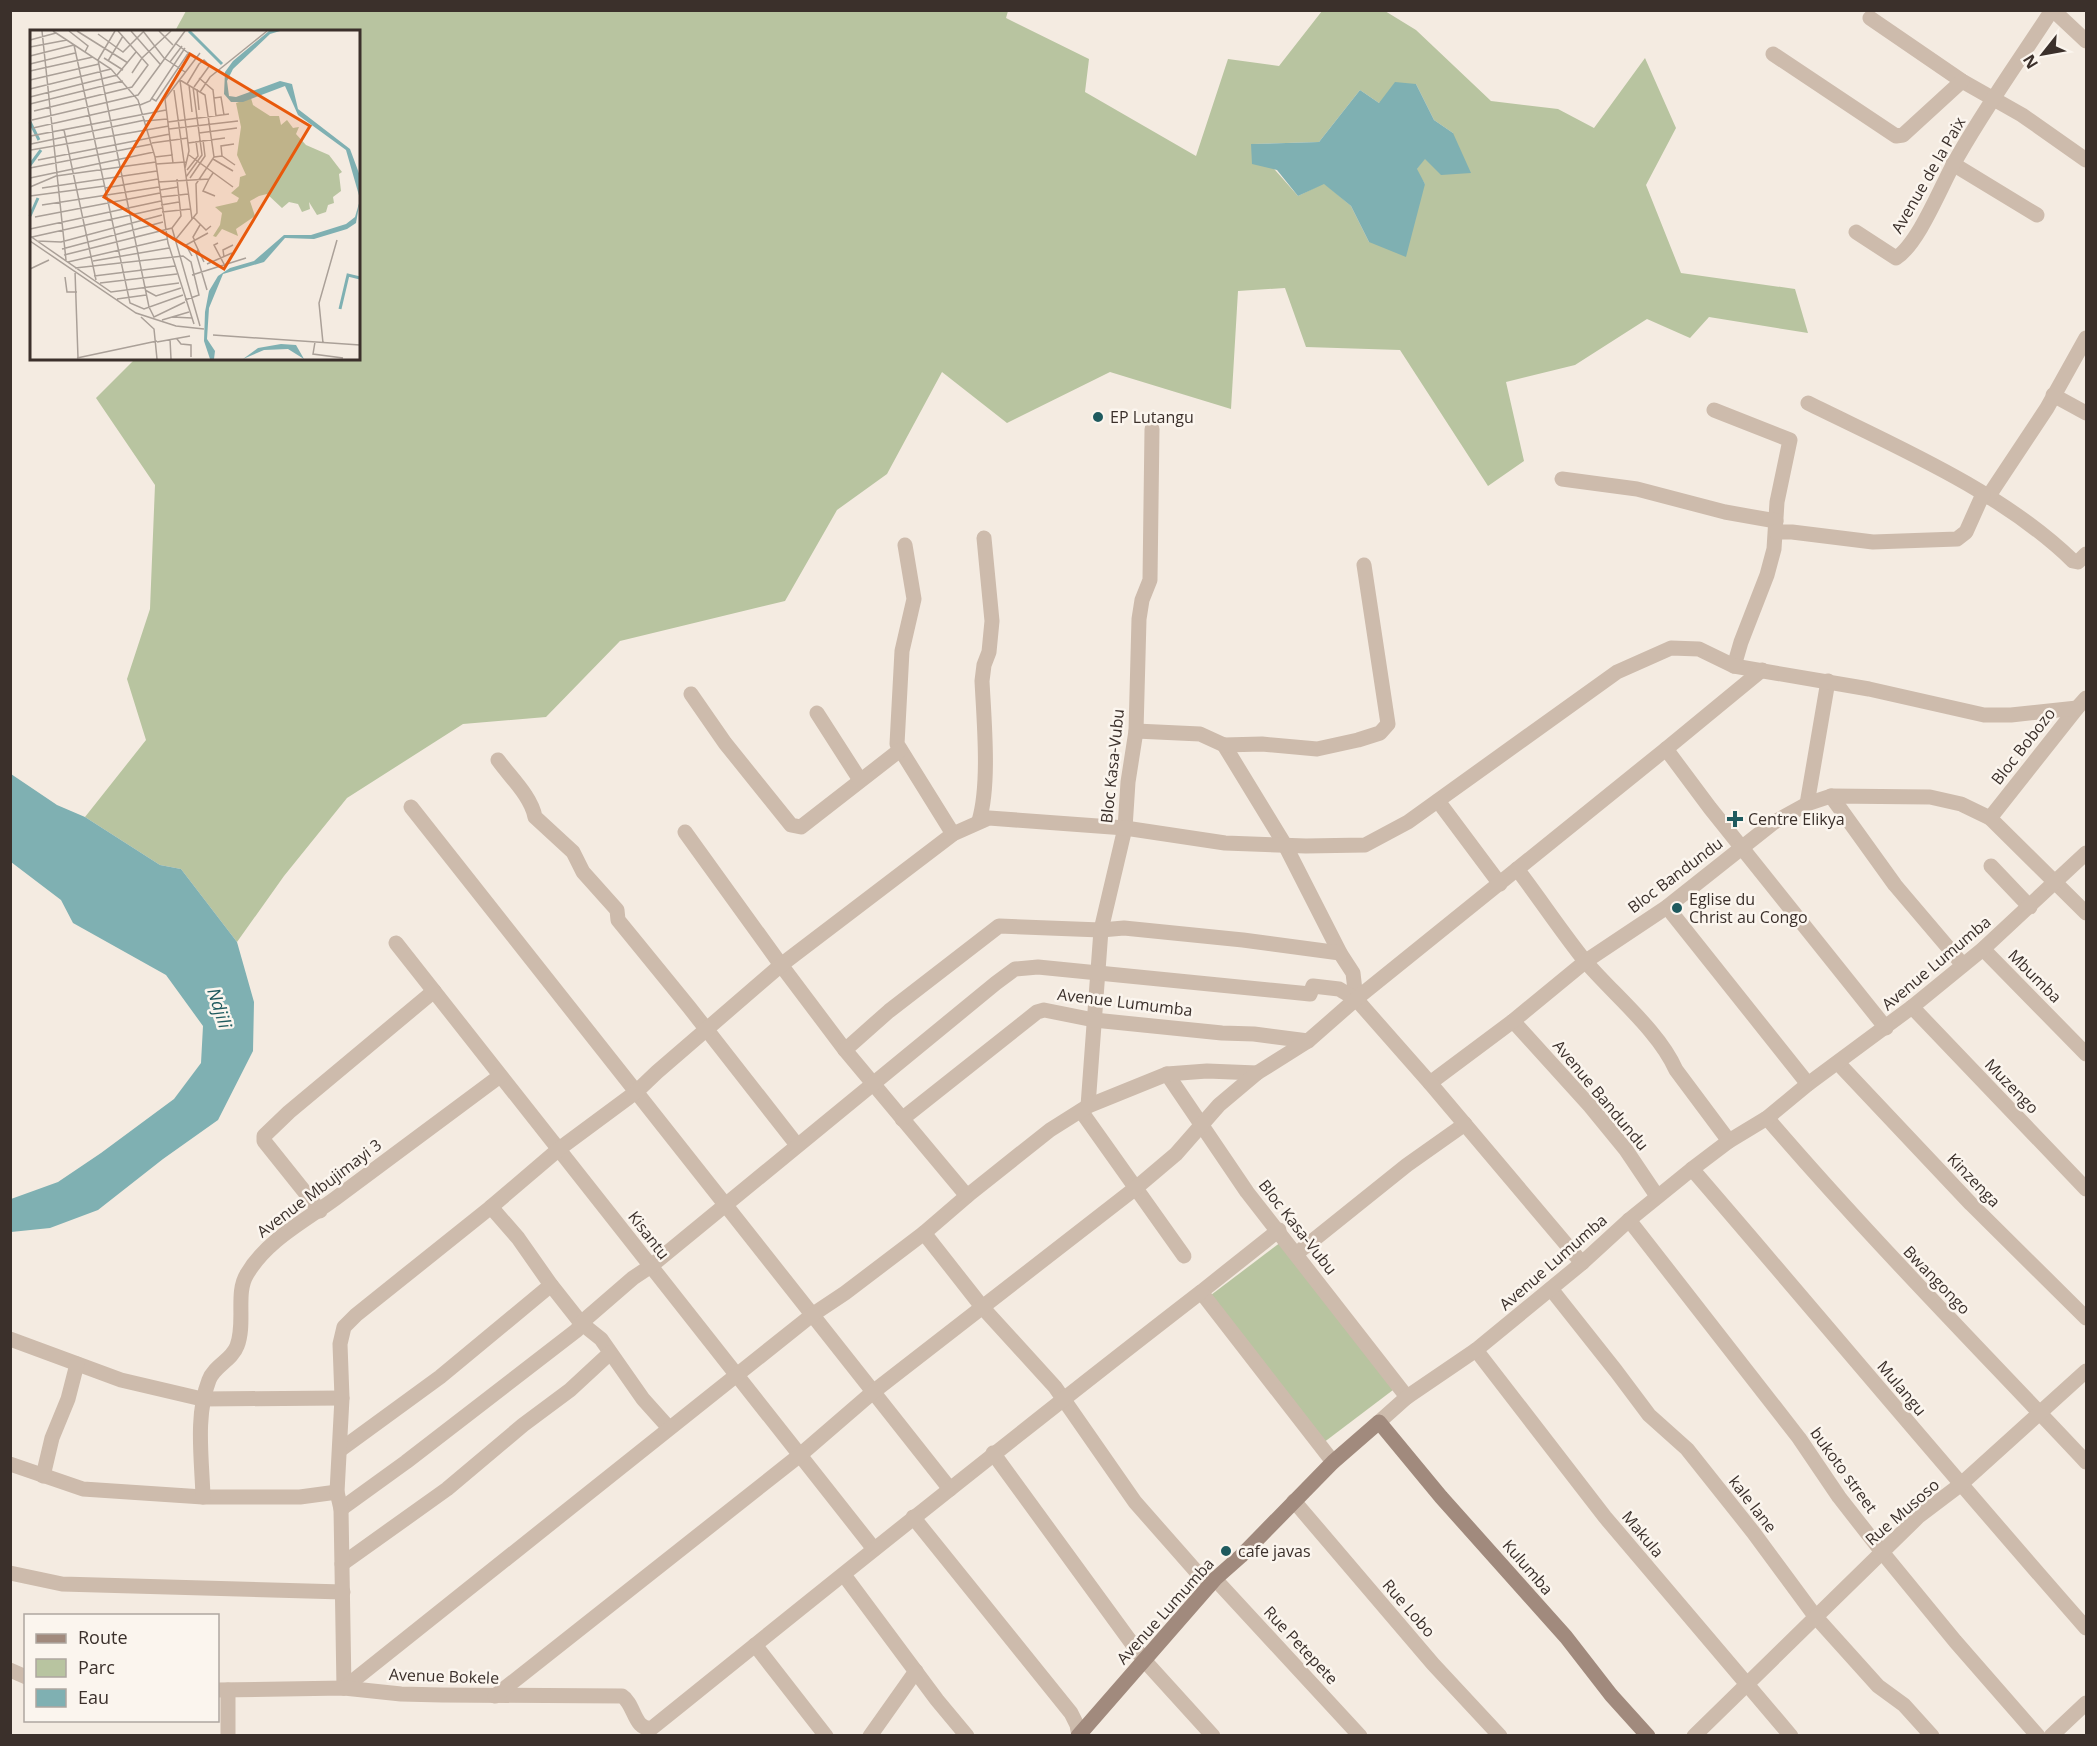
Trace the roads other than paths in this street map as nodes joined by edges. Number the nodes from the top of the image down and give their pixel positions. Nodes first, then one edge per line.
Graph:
1 (2053, 10) edge
2 (1870, 18) dead end
3 (2086, 41) edge
4 (1773, 54) dead end
5 (1962, 81) junction
6 (1994, 99) junction
7 (2084, 152) edge
8 (1953, 164) junction
9 (2037, 215) dead end
10 (1856, 232) dead end
11 (2086, 338) edge
12 (2054, 395) junction
13 (1808, 403) dead end
14 (1714, 410) dead end
15 (2086, 413) edge
16 (1152, 429) dead end
17 (1562, 480) dead end
18 (1985, 496) junction
19 (1776, 527) junction
20 (984, 538) dead end
21 (905, 545) dead end
22 (2086, 554) edge
23 (1364, 565) dead end
24 (1734, 666) junction
25 (1762, 670) junction
26 (1828, 681) junction
27 (691, 694) dead end
28 (2082, 703) edge
29 (817, 713) dead end
30 (1136, 730) junction
31 (1224, 745) junction
32 (1666, 749) junction
33 (900, 750) junction
34 (498, 760) dead end
35 (860, 780) junction
36 (1831, 796) junction
37 (1438, 801) junction
38 (1807, 804) junction
39 (411, 807) dead end
40 (1990, 818) junction
41 (979, 821) junction
42 (1125, 828) junction
43 (685, 832) dead end
44 (953, 834) junction
45 (1285, 845) junction
46 (1742, 847) junction
47 (2086, 853) edge
48 (1991, 867) dead end
49 (1517, 869) junction
50 (2056, 883) junction
51 (1500, 884) junction
52 (1667, 907) junction
53 (2030, 907) junction
54 (2086, 913) edge
55 (1101, 930) junction
56 (396, 943) dead end
57 (1983, 949) junction
58 (1340, 953) junction
59 (1586, 961) junction
60 (781, 965) junction
61 (1963, 965) junction
62 (1097, 974) junction
63 (434, 991) junction
64 (1356, 999) junction
65 (1912, 1007) junction
66 (1094, 1020) junction
67 (1513, 1021) junction
68 (1886, 1028) junction
69 (706, 1029) junction
70 (1308, 1041) junction
71 (844, 1050) junction
72 (2086, 1054) edge
73 (1838, 1063) junction
74 (1257, 1073) junction
75 (1167, 1074) junction
76 (500, 1076) junction
77 (872, 1083) junction
78 (1430, 1083) junction
79 (1808, 1084) junction
80 (636, 1092) junction
81 (1085, 1108) junction
82 (1767, 1118) junction
83 (902, 1119) junction
84 (1202, 1124) junction
85 (1465, 1124) junction
86 (1729, 1141) junction
87 (797, 1145) junction
88 (558, 1149) junction
89 (1692, 1169) junction
90 (1137, 1187) junction
91 (2086, 1189) edge
92 (967, 1196) junction
93 (1657, 1196) junction
94 (725, 1205) junction
95 (491, 1208) junction
96 (320, 1210) junction
97 (1629, 1220) junction
98 (1278, 1230) junction
99 (924, 1233) junction
100 (1296, 1254) junction
101 (1184, 1256) dead end
102 (1582, 1263) junction
103 (651, 1266) junction
104 (550, 1285) junction
105 (1551, 1289) junction
106 (1201, 1292) junction
107 (983, 1308) junction
108 (812, 1315) junction
109 (2086, 1318) edge
110 (580, 1323) junction
111 (10, 1340) edge
112 (1476, 1350) junction
113 (610, 1353) junction
114 (77, 1364) junction
115 (2086, 1371) edge
116 (737, 1375) junction
117 (873, 1392) junction
118 (1407, 1397) junction
119 (342, 1398) junction
120 (1063, 1398) junction
121 (202, 1399) junction
122 (2039, 1412) junction
123 (1379, 1422) junction
124 (669, 1428) junction
125 (340, 1450) junction
126 (993, 1454) junction
127 (800, 1455) junction
128 (1334, 1462) junction
129 (2086, 1462) edge
130 (10, 1464) edge
131 (43, 1476) junction
132 (1960, 1485) junction
133 (950, 1489) junction
134 (337, 1492) junction
135 (203, 1497) junction
136 (1294, 1501) junction
137 (341, 1509) junction
138 (913, 1517) junction
139 (874, 1549) junction
140 (1882, 1552) junction
141 (342, 1564) junction
142 (10, 1573) edge
143 (844, 1575) junction
144 (1212, 1583) junction
145 (343, 1592) junction
146 (1815, 1616) junction
147 (2086, 1628) edge
148 (755, 1645) junction
149 (1144, 1660) junction
150 (916, 1671) junction
151 (1746, 1684) junction
152 (344, 1688) junction
153 (223, 1690) edge
154 (495, 1696) junction
155 (2086, 1703) edge
156 (1078, 1735) edge
157 (228, 1736) edge
158 (826, 1736) edge
159 (870, 1736) edge
160 (967, 1736) edge
161 (1213, 1736) edge
162 (1360, 1736) edge
163 (1500, 1736) edge
164 (1648, 1736) edge
165 (1694, 1736) edge
166 (1791, 1736) edge
167 (1932, 1736) edge
168 (2038, 1736) edge
169 (2051, 1736) edge

1 - 3 street
1 - 6 street, Avenue de la Paix
2 - 5 street
4 - 5 street
5 - 6 street
6 - 7 street
6 - 8 street, Avenue de la Paix
8 - 9 street
8 - 10 street, Avenue de la Paix
11 - 12 street
12 - 15 street
12 - 18 street
13 - 18 street
14 - 19 street
16 - 30 street, Bloc Kasa-Vubu
17 - 19 street
18 - 19 street
18 - 22 street
19 - 24 street
20 - 41 street
21 - 33 street
23 - 31 street
24 - 25 street
24 - 37 street
25 - 26 street
25 - 32 street
26 - 28 street
26 - 38 street
27 - 35 street
28 - 40 street, Bloc Bobozo
29 - 35 street
30 - 31 street
30 - 42 street, Bloc Kasa-Vubu
31 - 45 street
32 - 46 street
32 - 49 street
33 - 35 street
33 - 44 street
34 - 69 street
36 - 38 street, Bloc Bandundu
36 - 40 street, Bloc Bandundu
36 - 61 street
37 - 45 street
37 - 51 street
38 - 46 street, Bloc Bandundu
39 - 80 street
40 - 50 street, Bloc Bandundu
41 - 42 street
41 - 44 street
42 - 45 street
42 - 55 street, Bloc Kasa-Vubu
43 - 60 street
44 - 60 street
45 - 58 street
46 - 52 street, Bloc Bandundu
46 - 68 street
47 - 50 street, Avenue Lumumba
48 - 53 street
49 - 51 street
49 - 59 street
50 - 53 street, Avenue Lumumba
50 - 54 street, Bloc Bandundu
51 - 64 street
52 - 59 street, Bloc Bandundu
52 - 79 street
53 - 57 street, Avenue Lumumba
55 - 58 street
55 - 62 street, Bloc Kasa-Vubu
55 - 71 street
56 - 63 street, Kisantu
57 - 61 street, Avenue Lumumba
57 - 72 street, Mbumba
58 - 64 street
59 - 67 street, Bloc Bandundu
59 - 86 street
60 - 69 street
60 - 71 street
61 - 65 street, Avenue Lumumba
62 - 64 street
62 - 66 street, Bloc Kasa-Vubu
62 - 77 street
63 - 76 street, Kisantu
63 - 96 street
64 - 70 street
64 - 78 street
65 - 68 street, Avenue Lumumba
65 - 91 street, Muzengo
66 - 70 street, Avenue Lumumba
66 - 81 street, Bloc Kasa-Vubu
66 - 83 street, Avenue Lumumba
67 - 78 street, Bloc Bandundu
67 - 93 street, Avenue Bandundu
68 - 73 street, Avenue Lumumba
69 - 80 street
69 - 87 street
70 - 74 street
71 - 77 street
73 - 79 street, Avenue Lumumba
73 - 109 street, Kinzenga
74 - 75 street
74 - 84 street
75 - 81 street
75 - 84 street, Bloc Kasa-Vubu
76 - 88 street, Kisantu
76 - 96 street, Avenue Mbujimayi 3
77 - 83 street
77 - 87 street
78 - 85 street
79 - 82 street, Avenue Lumumba
80 - 88 street
80 - 94 street
81 - 90 street
81 - 92 street
82 - 86 street, Avenue Lumumba
82 - 122 street, Bwangongo
83 - 92 street
84 - 90 street
84 - 98 street, Bloc Kasa-Vubu
85 - 100 street
85 - 102 street
86 - 89 street, Avenue Lumumba
87 - 94 street
88 - 95 street
88 - 103 street, Kisantu
89 - 93 street, Avenue Lumumba
89 - 132 street, Mulangu
90 - 101 street
90 - 107 street
92 - 99 street
93 - 97 street, Avenue Lumumba
94 - 103 street
94 - 108 street
95 - 104 street
95 - 119 street
96 - 121 street, Avenue Mbujimayi 3
97 - 102 street, Avenue Lumumba
97 - 140 street, bukoto street
98 - 100 street, Bloc Kasa-Vubu
98 - 106 street
99 - 107 street, Rue Petepete
99 - 108 street
100 - 118 street, Bloc Kasa-Vubu
102 - 105 street, Avenue Lumumba
103 - 110 street
103 - 116 street, Kisantu
104 - 110 street
104 - 125 street
105 - 112 street, Avenue Lumumba
105 - 146 street, kale lane
106 - 120 street
106 - 128 street
107 - 117 street
107 - 120 street, Rue Petepete
108 - 116 street
108 - 117 street
110 - 113 street
110 - 137 street
111 - 114 street
112 - 118 street, Avenue Lumumba
112 - 151 street, Makula
113 - 124 street
113 - 141 street
114 - 121 street
114 - 131 street
115 - 122 street, Rue Musoso
116 - 124 street
116 - 127 street, Kisantu
117 - 127 street
117 - 133 street
118 - 123 street, Avenue Lumumba
119 - 121 street
119 - 125 street
120 - 126 street
120 - 144 street, Rue Petepete
121 - 135 street
122 - 129 street, Bwangongo
122 - 132 street, Rue Musoso
123 - 128 street, Avenue Lumumba
123 - 164 street, Kulumba
124 - 152 street
125 - 134 street
126 - 133 street
126 - 149 street
127 - 139 street, Kisantu
127 - 154 street
128 - 136 street, Avenue Lumumba
130 - 131 street
131 - 135 street
132 - 140 street, Rue Musoso
132 - 147 street, Mulangu
133 - 138 street
134 - 135 street
134 - 137 street
136 - 144 street, Avenue Lumumba
136 - 163 street, Rue Lobo
137 - 141 street
138 - 139 street
138 - 156 street
139 - 143 street
140 - 146 street, Rue Musoso
140 - 168 street, bukoto street
141 - 145 street
142 - 145 street
143 - 148 street
143 - 150 street
144 - 149 street, Avenue Lumumba
144 - 162 street, Rue Petepete
145 - 152 street
146 - 151 street, Rue Musoso
146 - 167 street, kale lane
148 - 154 street, Avenue Bokele
148 - 158 street
149 - 156 street, Avenue Lumumba
149 - 161 street
150 - 159 street
150 - 160 street
151 - 165 street, Rue Musoso
151 - 166 street, Makula
152 - 153 street, Avenue Bokele
152 - 154 street, Avenue Bokele
153 - 157 street
155 - 169 street

